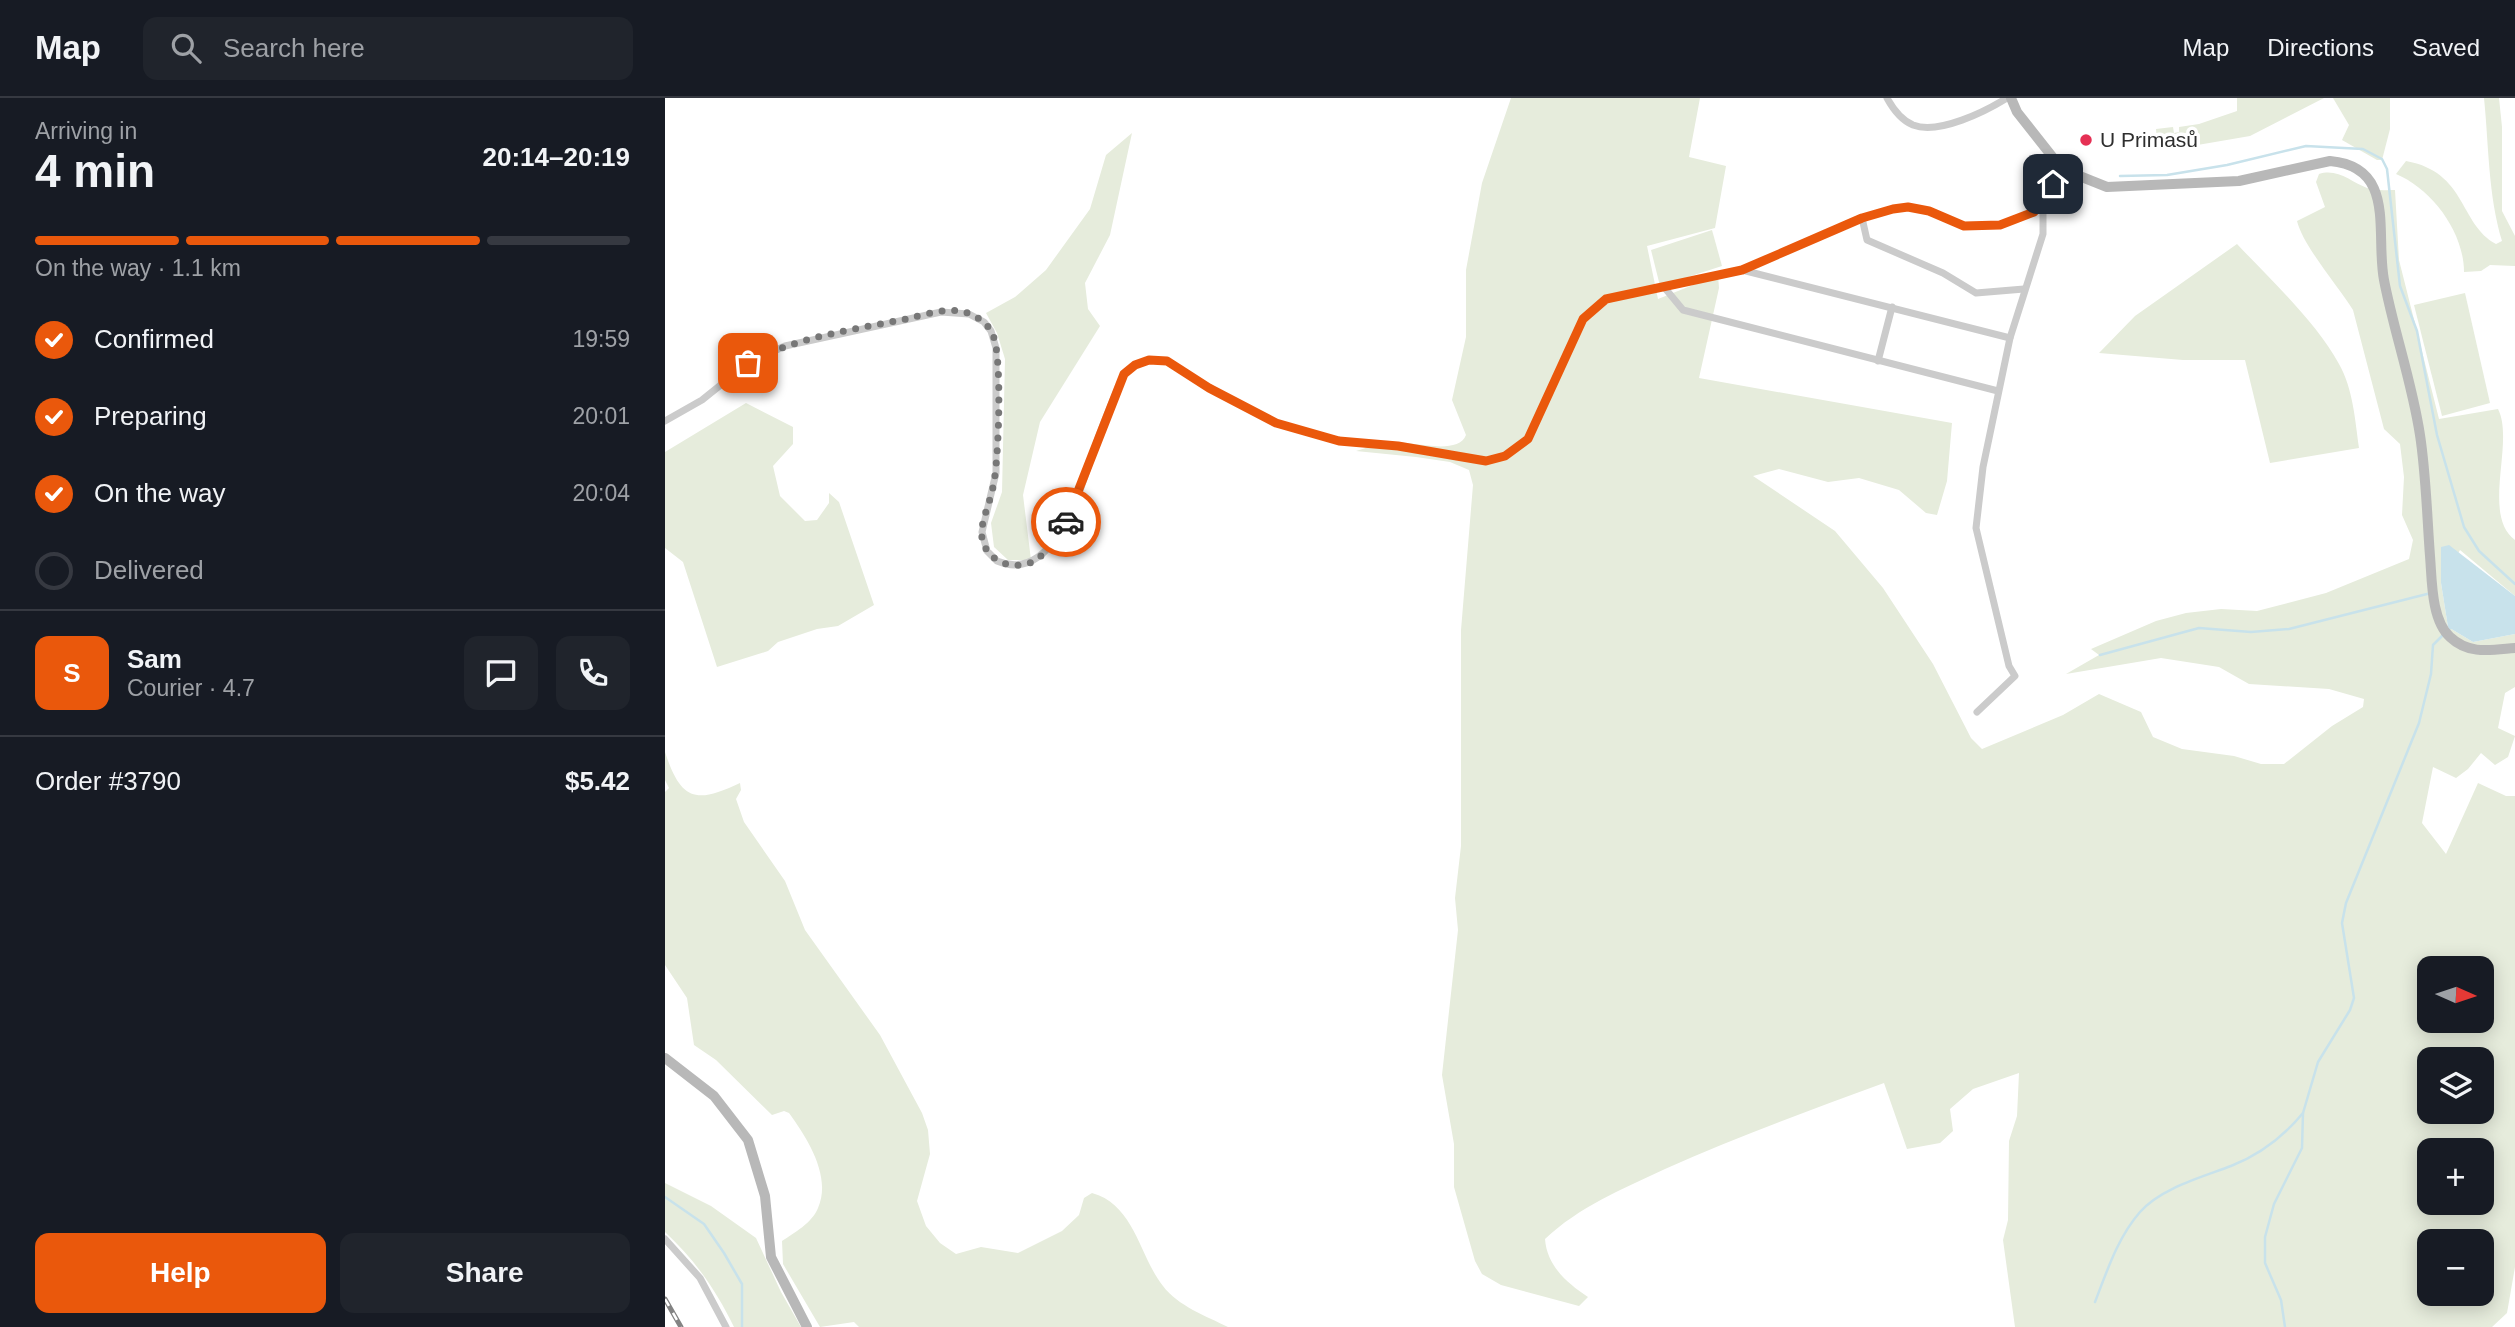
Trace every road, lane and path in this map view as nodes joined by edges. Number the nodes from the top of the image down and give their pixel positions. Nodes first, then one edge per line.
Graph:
1 (1887, 98) edge
2 (2009, 98) edge
3 (2062, 169) junction
4 (2043, 200) junction
5 (1862, 218) junction
6 (1742, 270) junction
7 (1664, 287) junction
8 (2024, 289) junction
9 (1892, 307) junction
10 (2010, 338) junction
11 (1878, 361) junction
12 (1998, 391) junction
13 (665, 421) edge
14 (2515, 648) edge
15 (1977, 712) dead end
16 (665, 1058) edge
17 (665, 1239) edge
18 (726, 1327) edge
19 (807, 1327) edge

1 - 2 street
2 - 3 street
3 - 4 street
3 - 14 street
4 - 5 street
4 - 8 street
5 - 6 street
5 - 8 street
6 - 7 street
6 - 9 street
7 - 11 street
7 - 13 street
8 - 10 street
9 - 10 street
9 - 11 street
10 - 12 street
11 - 12 street
12 - 15 street
16 - 19 street
17 - 18 street

